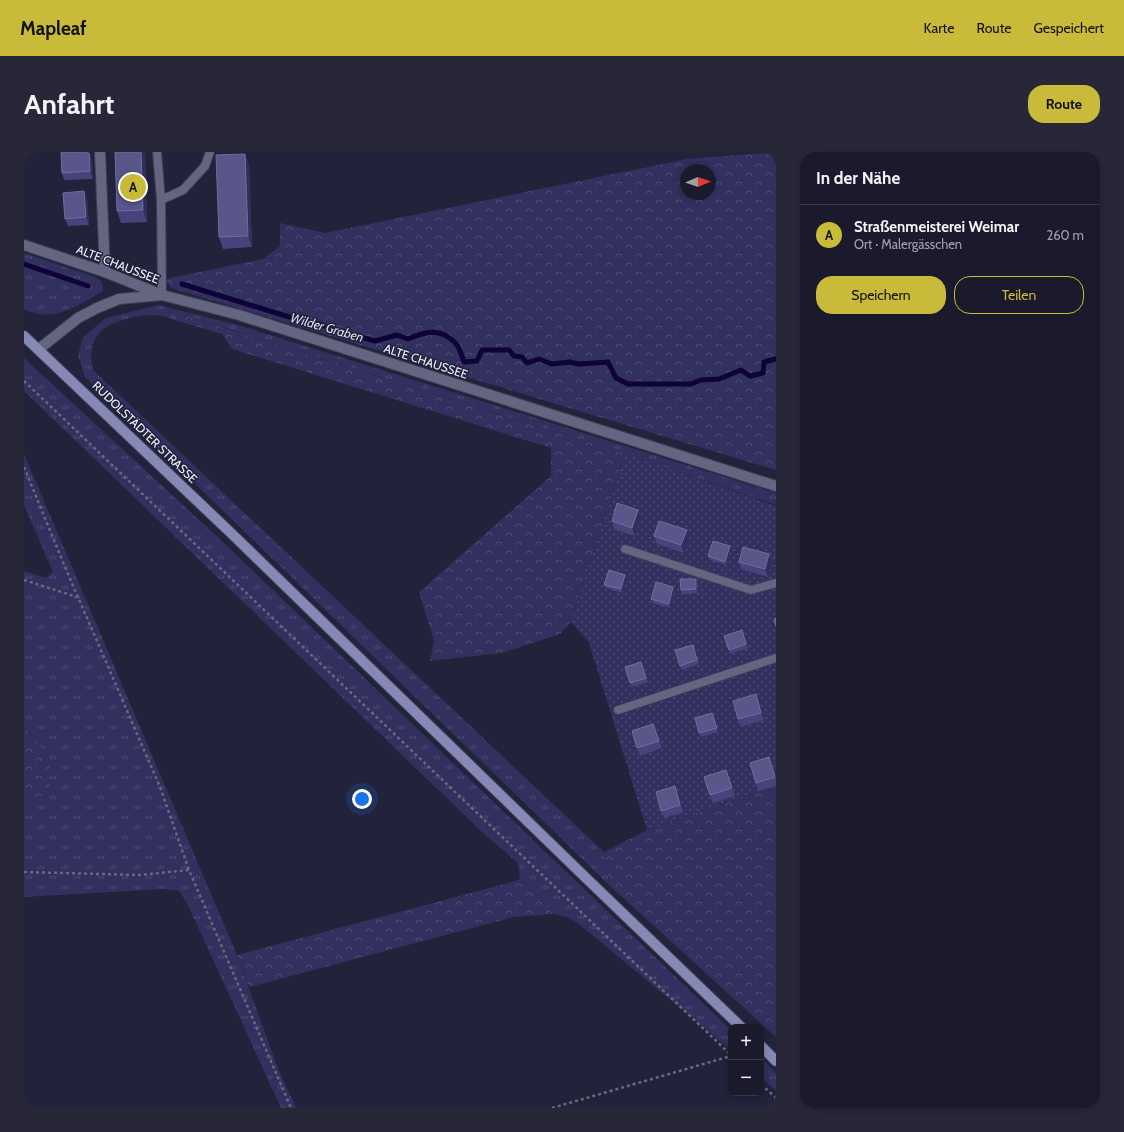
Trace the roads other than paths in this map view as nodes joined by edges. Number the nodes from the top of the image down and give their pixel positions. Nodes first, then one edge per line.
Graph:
1 (100, 152) edge
2 (157, 152) edge
3 (210, 152) edge
4 (161, 200) junction
5 (24, 245) edge
6 (105, 272) junction
7 (162, 295) junction
8 (24, 336) edge
9 (39, 349) junction
10 (776, 486) edge
11 (625, 549) dead end
12 (776, 583) edge
13 (776, 658) edge
14 (618, 710) dead end
15 (738, 1024) edge
16 (764, 1049) edge
17 (776, 1061) edge

1 - 6 street
2 - 4 lane
3 - 4 lane
4 - 7 lane
5 - 6 street, ALTE CHAUSSEE
6 - 7 street, ALTE CHAUSSEE
7 - 9 street
7 - 10 street, ALTE CHAUSSEE
8 - 9 main road, RUDOLSTÄDTER STRASSE
9 - 15 main road, RUDOLSTÄDTER STRASSE
11 - 12 lane
13 - 14 lane
16 - 17 main road

